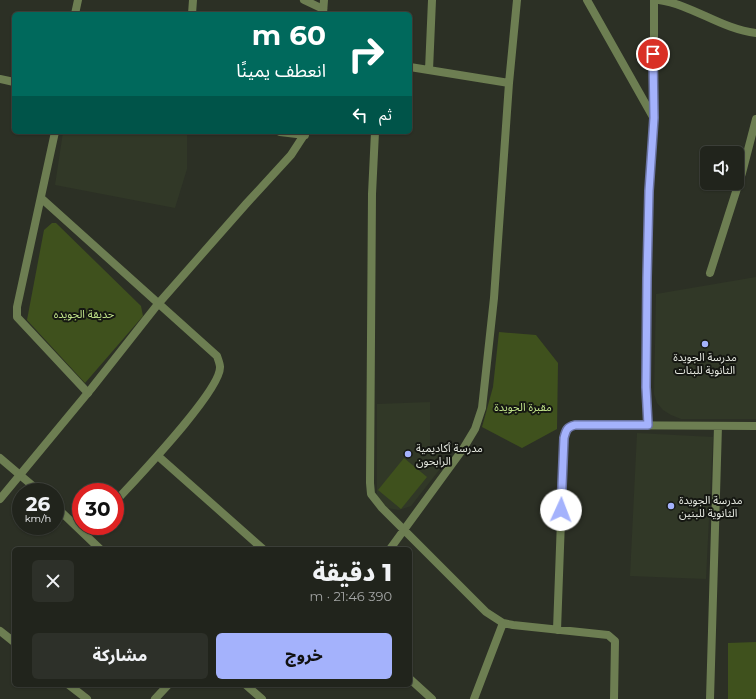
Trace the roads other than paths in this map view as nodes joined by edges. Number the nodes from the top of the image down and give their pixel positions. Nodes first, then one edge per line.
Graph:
1 (78, 0) edge
2 (193, 0) edge
3 (304, 0) edge
4 (324, 0) edge
5 (432, 0) edge
6 (517, 0) edge
7 (587, 0) edge
8 (654, 0) edge
9 (658, 0) edge
10 (323, 11) edge
11 (76, 12) edge
12 (192, 12) edge
13 (756, 33) edge
14 (412, 67) edge
15 (429, 70) junction
16 (0, 79) edge
17 (12, 82) edge
18 (508, 83) junction
19 (654, 118) junction
20 (756, 119) edge
21 (55, 134) edge
22 (305, 134) edge
23 (375, 134) edge
24 (41, 198) junction
25 (710, 273) dead end
26 (158, 304) junction
27 (88, 393) junction
28 (648, 425) junction
29 (718, 426) junction
30 (756, 426) edge
31 (158, 456) junction
32 (0, 458) edge
33 (20, 474) junction
34 (30, 483) edge
35 (124, 492) edge
36 (0, 498) edge
37 (64, 514) edge
38 (72, 522) edge
39 (404, 530) junction
40 (86, 535) edge
41 (98, 547) edge
42 (261, 547) edge
43 (391, 547) edge
44 (503, 623) junction
45 (556, 630) junction
46 (0, 631) edge
47 (12, 640) edge
48 (412, 681) edge
49 (72, 687) edge
50 (166, 687) edge
51 (248, 687) edge
52 (87, 699) edge
53 (155, 699) edge
54 (262, 699) edge
55 (432, 699) edge
56 (474, 699) edge
57 (614, 699) edge
58 (710, 699) edge

1 - 11 street
2 - 12 street
3 - 10 street
4 - 10 street
5 - 15 street
6 - 18 street
7 - 19 street
8 - 19 street
9 - 13 street
14 - 15 street
15 - 18 street
16 - 17 street
18 - 39 street
19 - 28 street
20 - 25 street
21 - 24 street
22 - 26 street
23 - 39 street
24 - 26 street
24 - 27 street
26 - 27 street
26 - 31 street
27 - 33 street
28 - 29 street
28 - 45 street
29 - 30 street
29 - 58 street
31 - 35 street
31 - 42 street
32 - 33 street
33 - 34 street
33 - 36 street
37 - 38 street
39 - 43 street
39 - 44 street
40 - 41 street
44 - 45 street
44 - 56 street
45 - 57 street
46 - 47 street
48 - 55 street
49 - 52 street
50 - 53 street
51 - 54 street

